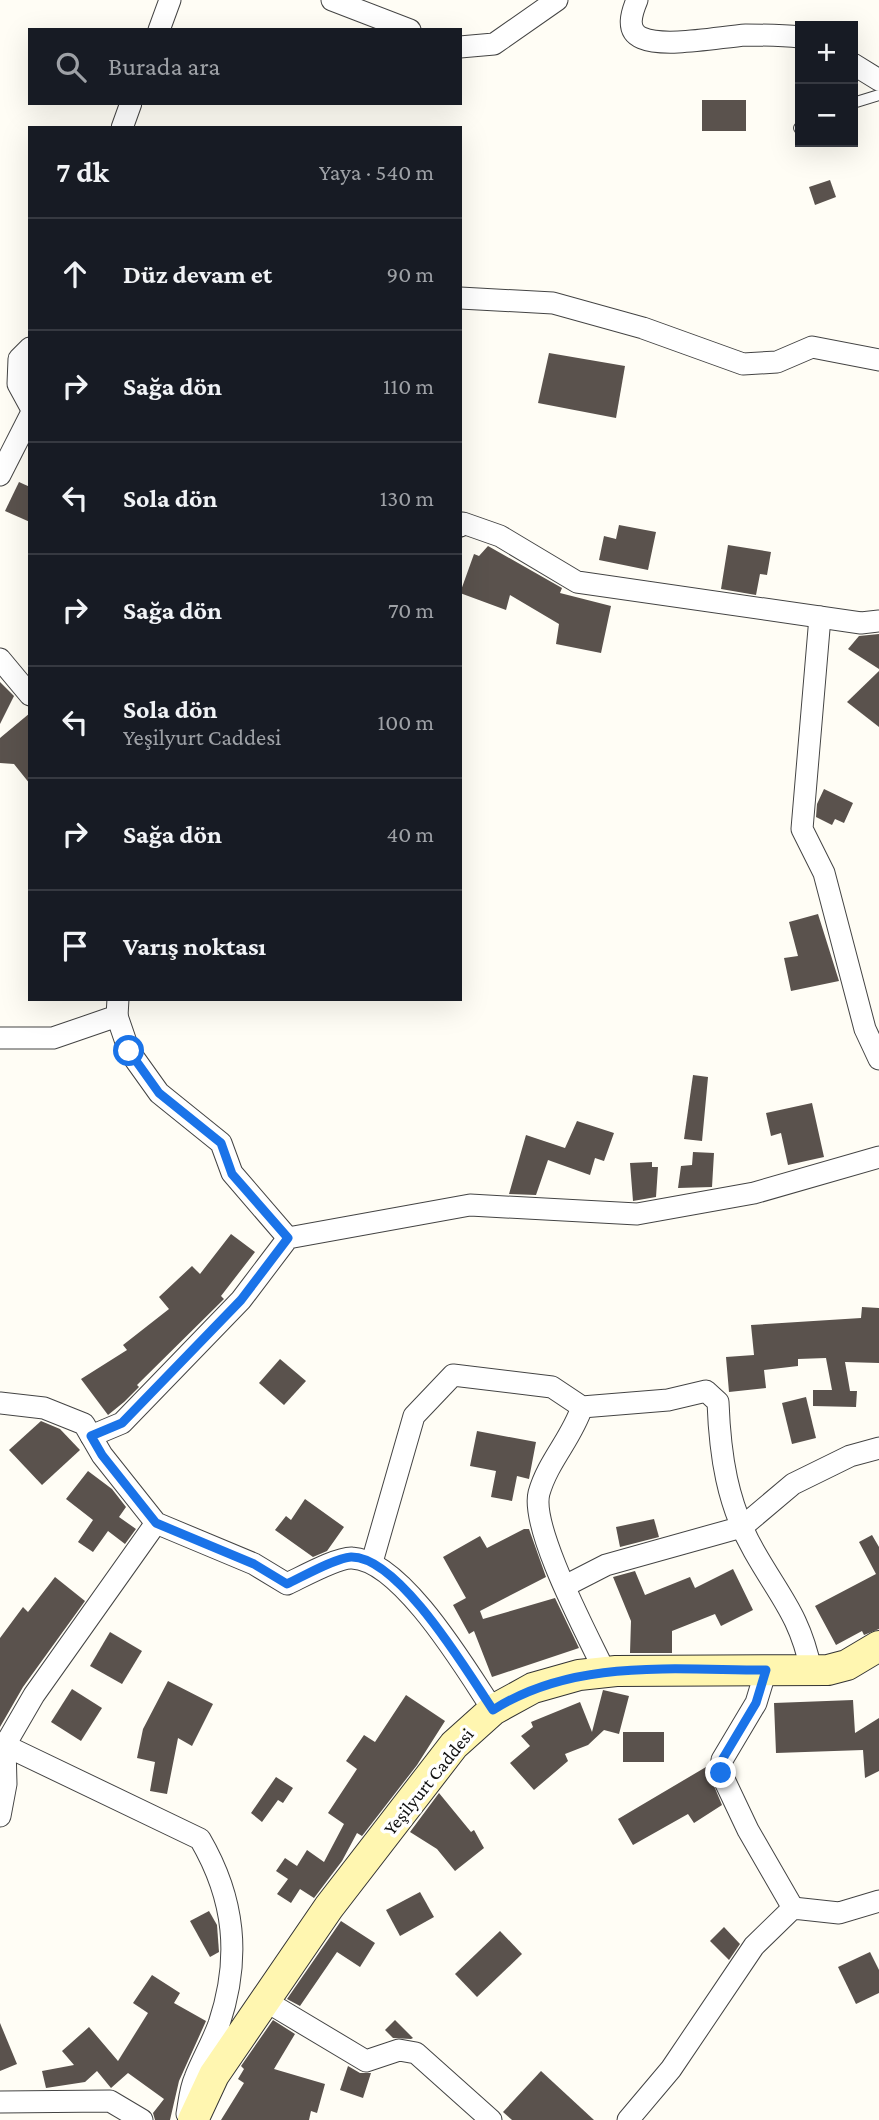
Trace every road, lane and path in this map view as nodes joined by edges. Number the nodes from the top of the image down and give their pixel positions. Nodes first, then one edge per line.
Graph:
1 (170, 0) edge
2 (332, 0) edge
3 (557, 0) edge
4 (637, 0) edge
5 (160, 28) edge
6 (405, 28) edge
7 (795, 37) edge
8 (462, 47) edge
9 (858, 67) edge
10 (879, 80) edge
11 (879, 95) edge
12 (858, 101) edge
13 (130, 105) edge
14 (123, 126) edge
15 (462, 298) edge
16 (28, 350) edge
17 (879, 360) edge
18 (16, 389) edge
19 (28, 404) edge
20 (28, 420) edge
21 (0, 475) edge
22 (462, 523) edge
23 (821, 617) junction
24 (879, 621) edge
25 (0, 659) edge
26 (28, 693) edge
27 (117, 1007) edge
28 (0, 1038) edge
29 (879, 1059) edge
30 (879, 1157) edge
31 (288, 1238) junction
32 (0, 1404) edge
33 (582, 1407) junction
34 (91, 1436) junction
35 (879, 1448) edge
36 (156, 1523) junction
37 (742, 1527) junction
38 (372, 1562) junction
39 (565, 1586) junction
40 (879, 1646) edge
41 (766, 1670) junction
42 (811, 1670) junction
43 (605, 1672) junction
44 (493, 1710) junction
45 (2, 1744) edge
46 (0, 1816) edge
47 (879, 1901) edge
48 (793, 1908) junction
49 (264, 2000) junction
50 (0, 2102) edge
51 (142, 2120) edge
52 (186, 2120) edge
53 (193, 2120) edge
54 (491, 2120) edge
55 (628, 2120) edge

1 - 5 street
2 - 6 street
3 - 8 street
4 - 7 street
9 - 10 street
11 - 12 lane
13 - 14 street
15 - 17 street
16 - 18 street
18 - 19 street
20 - 21 street
22 - 23 street
23 - 24 street
23 - 29 street
25 - 26 street
27 - 28 street
27 - 31 street
30 - 31 street
31 - 34 street
32 - 34 street
33 - 37 street
33 - 38 street
33 - 39 street
34 - 36 street
35 - 37 street
36 - 38 street
36 - 45 street
37 - 39 street
37 - 42 street
38 - 44 street
39 - 43 street
40 - 42 main road, Yeşilyurt Caddesi
41 - 42 main road, Yeşilyurt Caddesi
41 - 43 main road, Yeşilyurt Caddesi
41 - 48 street
43 - 44 main road, Yeşilyurt Caddesi
44 - 49 main road, Yeşilyurt Caddesi
45 - 46 street
45 - 52 street
47 - 48 street
48 - 55 street
49 - 53 main road, Yeşilyurt Caddesi
49 - 54 street
50 - 51 street

